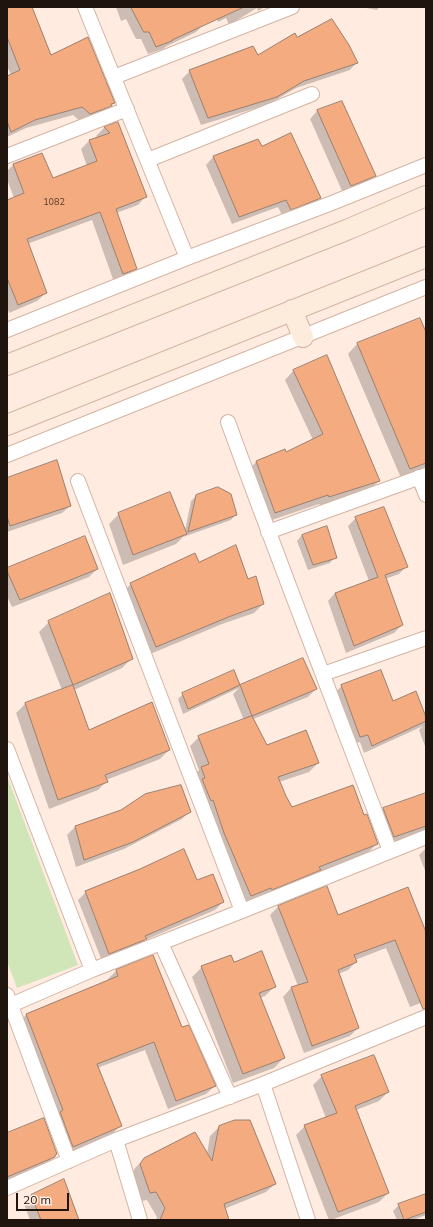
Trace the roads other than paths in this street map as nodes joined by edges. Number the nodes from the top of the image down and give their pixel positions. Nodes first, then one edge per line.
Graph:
1 (85, 7) edge
2 (292, 7) edge
3 (114, 76) junction
4 (312, 94) dead end
5 (127, 109) junction
6 (7, 156) edge
7 (148, 160) junction
8 (426, 165) edge
9 (426, 196) edge
10 (426, 257) edge
11 (188, 258) junction
12 (426, 287) edge
13 (292, 310) junction
14 (7, 330) edge
15 (303, 337) junction
16 (7, 365) edge
17 (228, 422) dead end
18 (7, 426) edge
19 (7, 455) edge
20 (423, 476) edge
21 (78, 481) dead end
22 (426, 495) edge
23 (268, 532) junction
24 (426, 638) edge
25 (323, 674) junction
26 (7, 749) edge
27 (426, 837) edge
28 (390, 851) junction
29 (242, 911) junction
30 (161, 943) junction
31 (92, 970) junction
32 (9, 1000) edge
33 (426, 1017) edge
34 (263, 1084) junction
35 (230, 1097) junction
36 (116, 1140) junction
37 (69, 1160) junction
38 (7, 1188) edge
39 (140, 1220) edge
40 (308, 1220) edge

1 - 3 street
2 - 3 street
3 - 5 street
4 - 7 street
5 - 6 street
5 - 7 street
7 - 11 street
8 - 11 street
9 - 16 main road
10 - 13 main road
11 - 14 street
12 - 15 street
13 - 15 main road
13 - 18 main road
15 - 19 street
17 - 23 street
20 - 22 street
20 - 23 street
21 - 29 street
23 - 25 street
24 - 25 street
25 - 28 street
26 - 31 street
27 - 28 street
28 - 29 street
29 - 30 street
30 - 31 street
30 - 35 street
31 - 32 street
32 - 37 street
33 - 34 street
34 - 35 street
34 - 40 street
35 - 36 street
36 - 37 street
36 - 39 street
37 - 38 street

